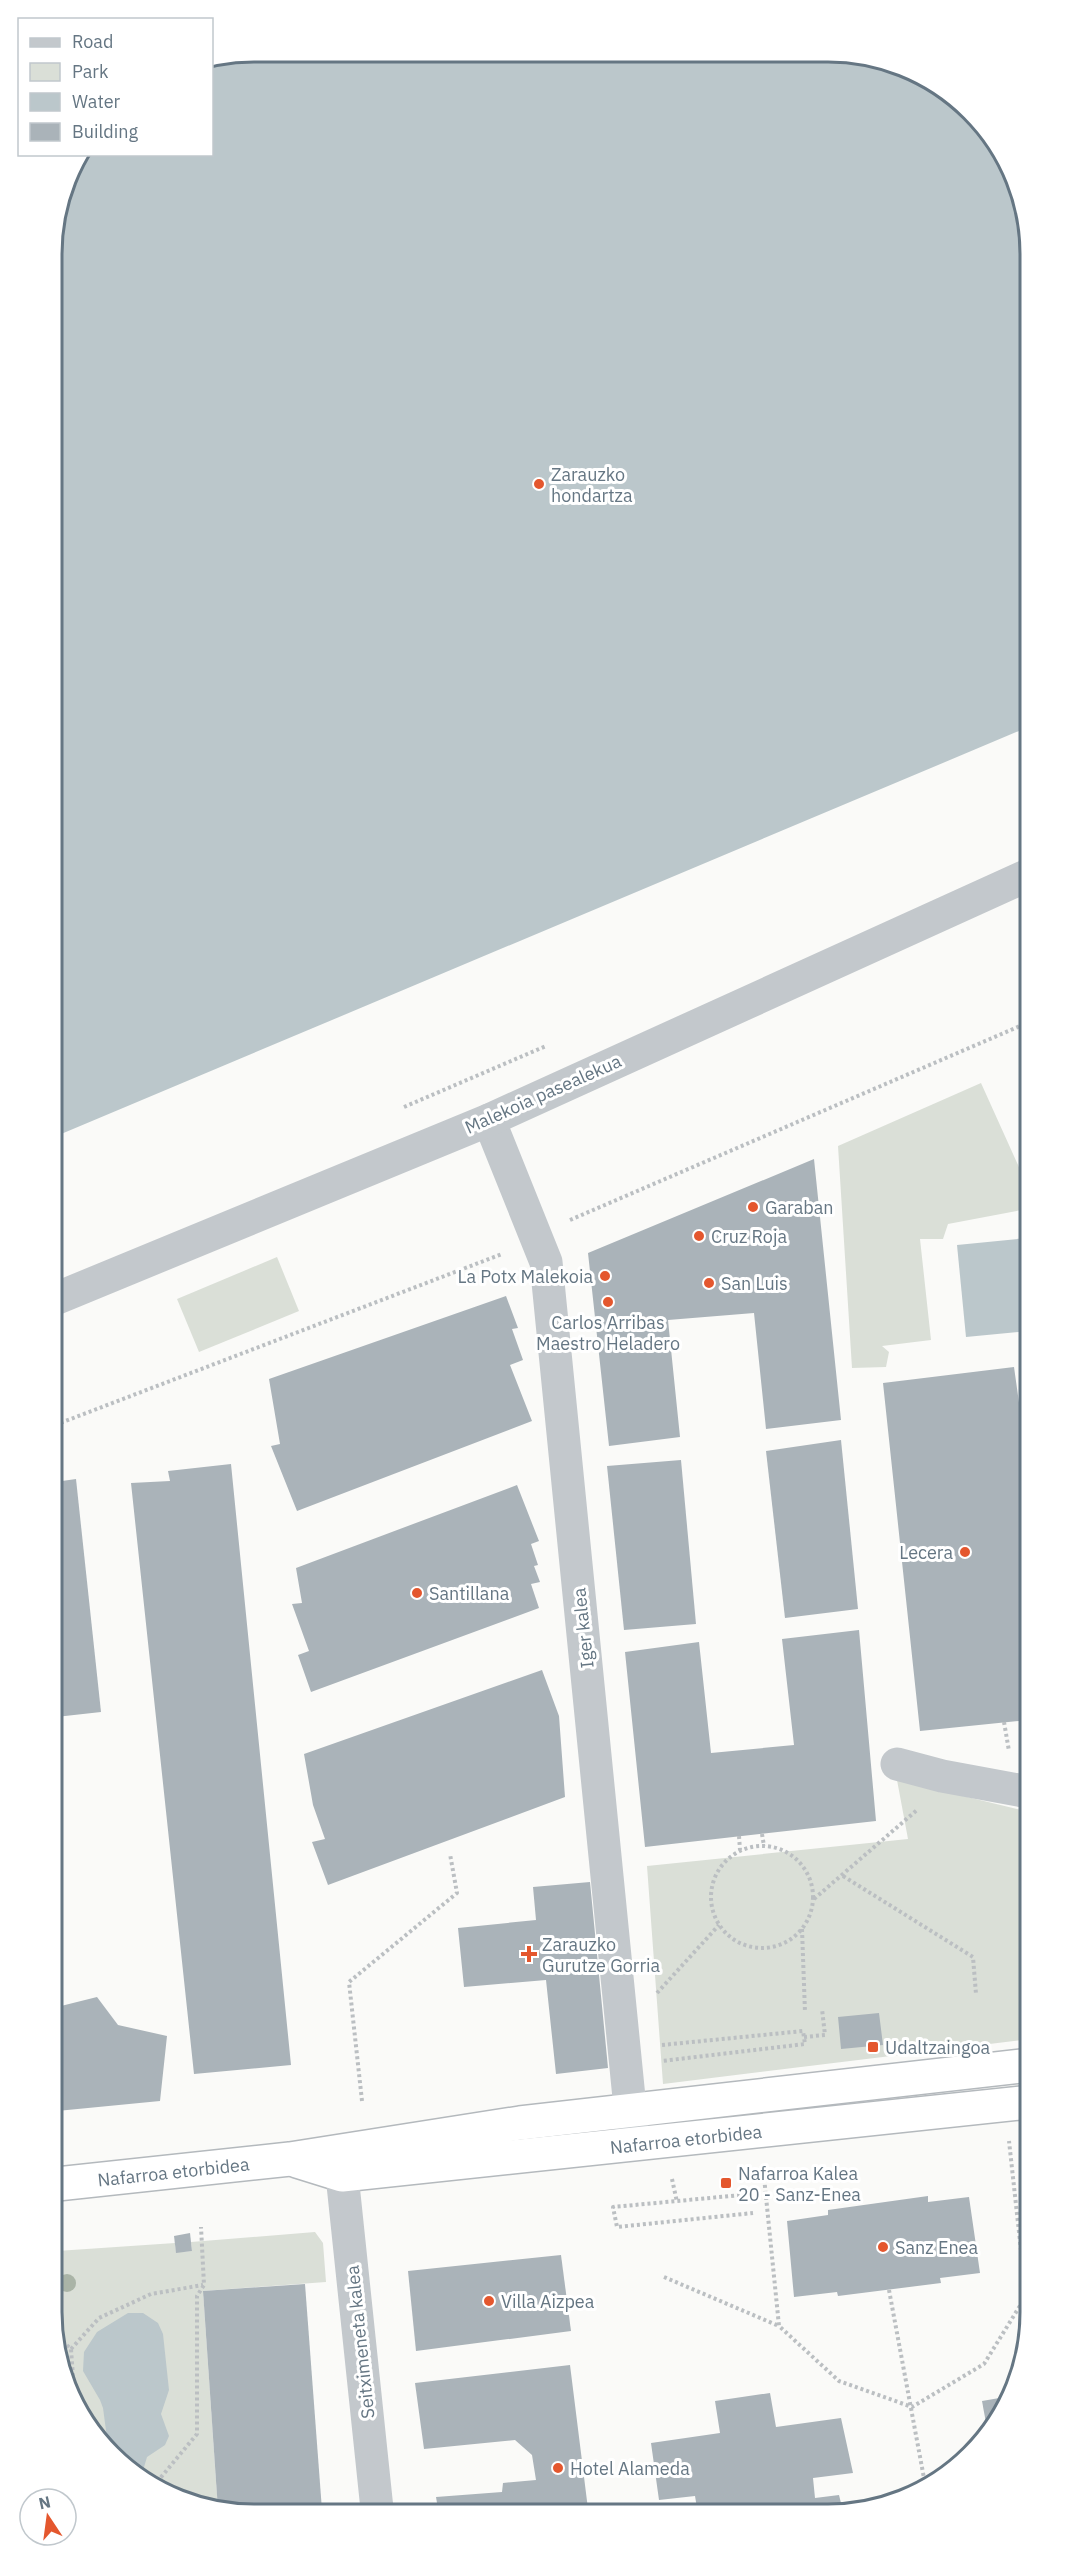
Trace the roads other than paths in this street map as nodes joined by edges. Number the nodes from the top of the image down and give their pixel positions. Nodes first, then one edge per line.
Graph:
1 (1020, 879) edge
2 (489, 1120) junction
3 (62, 1296) edge
4 (897, 1764) dead end
5 (1020, 1790) edge
6 (1020, 2066) edge
7 (1020, 2104) edge
8 (630, 2110) junction
9 (520, 2123) junction
10 (634, 2146) junction
11 (290, 2159) junction
12 (342, 2175) junction
13 (62, 2183) edge
14 (376, 2504) edge

1 - 2 street, Malekoia pasealekua
2 - 3 street, Malekoia pasealekua
2 - 8 street, Iger kalea
4 - 5 street
6 - 8 highway, Nafarroa etorbidea
7 - 10 highway, Nafarroa etorbidea
8 - 9 highway, Nafarroa etorbidea
8 - 10 street, Iger kalea
9 - 11 highway, Nafarroa etorbidea
9 - 12 street, Nafarroa etorbidea
10 - 12 highway, Nafarroa etorbidea
11 - 12 highway, Nafarroa etorbidea
11 - 13 highway, Nafarroa etorbidea
12 - 14 street, Seitximeneta kalea

